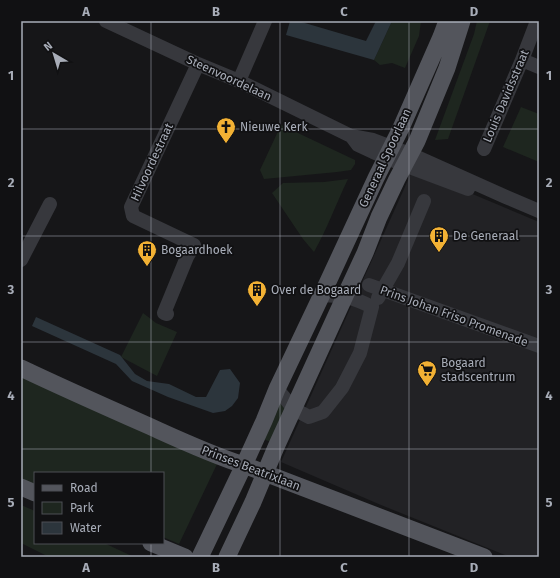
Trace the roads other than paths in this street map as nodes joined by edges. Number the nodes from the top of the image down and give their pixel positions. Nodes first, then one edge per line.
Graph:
1 (107, 21) edge
2 (265, 21) edge
3 (446, 21) edge
4 (462, 21) edge
5 (537, 21) edge
6 (522, 60) junction
7 (198, 64) junction
8 (539, 67) edge
9 (239, 81) junction
10 (484, 148) dead end
11 (389, 152) junction
12 (407, 159) junction
13 (424, 201) dead end
14 (50, 204) dead end
15 (539, 211) edge
16 (21, 260) edge
17 (369, 285) dead end
18 (382, 291) junction
19 (322, 294) junction
20 (346, 296) junction
21 (372, 307) junction
22 (167, 314) dead end
23 (539, 346) edge
24 (21, 368) edge
25 (277, 389) junction
26 (294, 409) junction
27 (244, 465) junction
28 (266, 473) junction
29 (21, 486) edge
30 (34, 492) edge
31 (153, 544) edge
32 (185, 557) edge
33 (200, 557) edge
34 (227, 557) edge
35 (484, 557) edge

1 - 7 street, Steenvoordelaan
2 - 9 street
3 - 11 main road, Generaal Spoorlaan
4 - 12 main road, Generaal Spoorlaan
5 - 6 street, Louis Davidsstraat
6 - 8 street
6 - 10 street, Louis Davidsstraat
7 - 9 street, Steenvoordelaan
7 - 22 street, Hilvoordestraat
9 - 11 street, Steenvoordelaan
11 - 12 street, Steenvoordelaan
11 - 19 main road, Generaal Spoorlaan
12 - 15 street, Steenvoordelaan
12 - 20 main road, Generaal Spoorlaan
13 - 18 street
14 - 16 street
17 - 18 street, Prins Johan Friso Promenade
18 - 21 street
18 - 23 street, Prins Johan Friso Promenade
19 - 20 street
19 - 25 main road, Generaal Spoorlaan
20 - 21 street
20 - 26 main road, Generaal Spoorlaan
21 - 26 street
24 - 27 main road, Prinses Beatrixlaan
25 - 26 street
25 - 27 main road, Generaal Spoorlaan
26 - 28 main road, Generaal Spoorlaan
27 - 28 main road, Prinses Beatrixlaan
27 - 33 main road, Generaal Spoorlaan
28 - 34 main road, Generaal Spoorlaan
28 - 35 main road, Prinses Beatrixlaan
29 - 30 main road
31 - 32 main road

